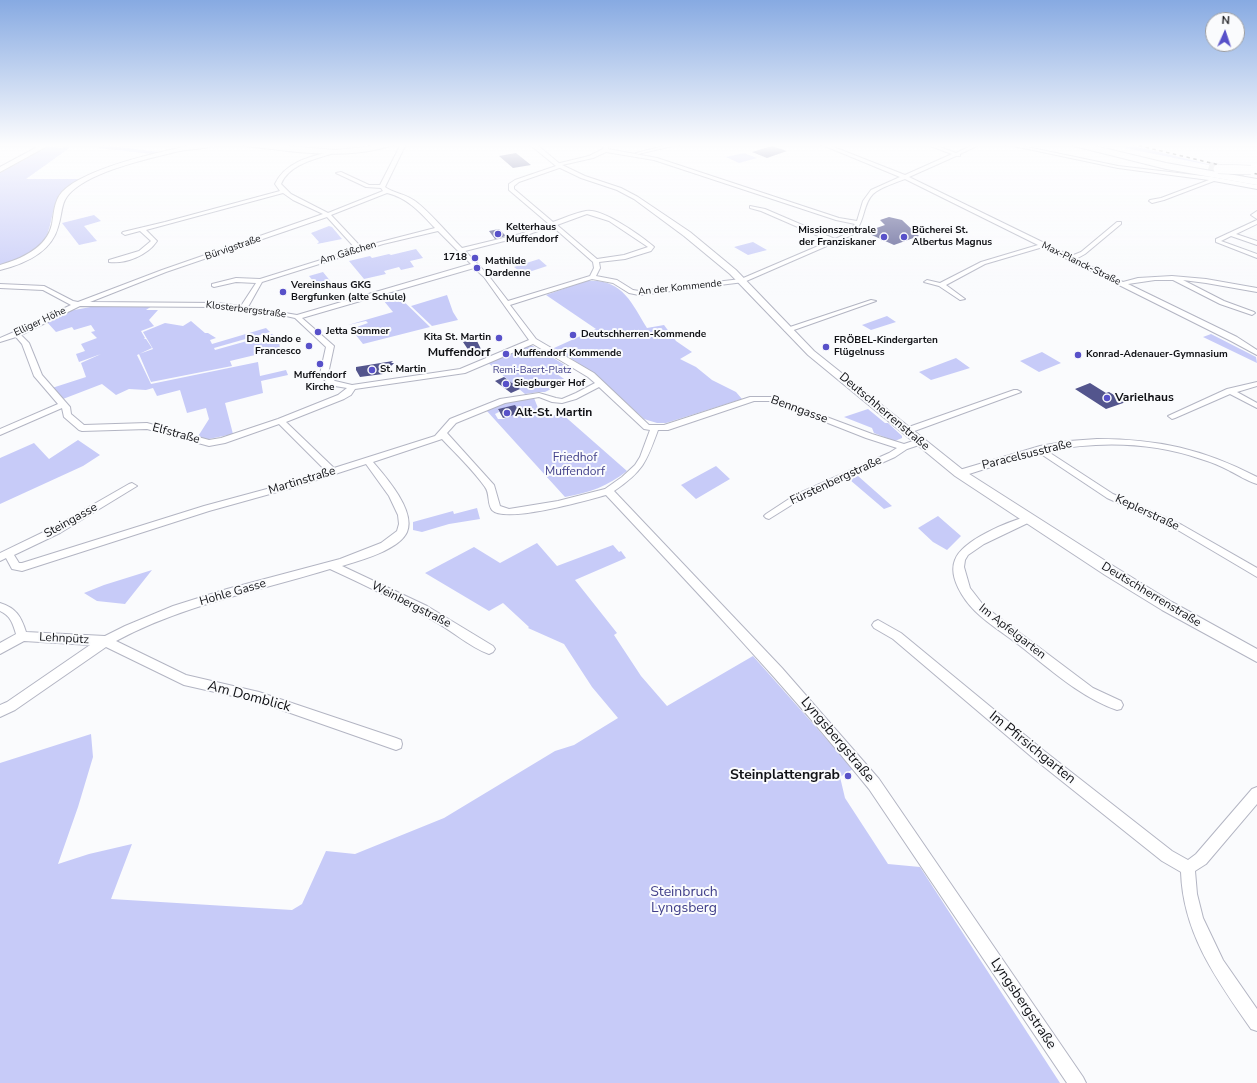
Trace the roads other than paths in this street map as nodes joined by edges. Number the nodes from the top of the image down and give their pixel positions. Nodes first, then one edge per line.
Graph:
1 (65, 195) edge
2 (272, 195) edge
3 (289, 195) edge
4 (372, 195) edge
5 (400, 195) edge
6 (518, 195) edge
7 (629, 195) edge
8 (763, 195) edge
9 (869, 195) edge
10 (941, 195) edge
11 (1174, 195) edge
12 (1152, 201) dead end
13 (752, 207) dead end
14 (1257, 213) edge
15 (327, 215) junction
16 (1257, 217) edge
17 (1257, 222) edge
18 (858, 223) junction
19 (1119, 223) dead end
20 (551, 224) junction
21 (1247, 226) junction
22 (438, 229) junction
23 (142, 230) junction
24 (1257, 230) edge
25 (125, 233) dead end
26 (1232, 234) junction
27 (834, 240) junction
28 (1257, 243) edge
29 (1043, 245) junction
30 (360, 250) junction
31 (461, 250) junction
32 (1257, 256) edge
33 (1070, 259) junction
34 (111, 261) dead end
35 (596, 261) junction
36 (476, 265) junction
37 (0, 268) edge
38 (592, 277) junction
39 (1174, 278) junction
40 (260, 281) junction
41 (742, 281) junction
42 (927, 282) dead end
43 (1122, 284) junction
44 (214, 285) dead end
45 (0, 286) edge
46 (941, 286) junction
47 (1257, 290) edge
48 (962, 299) dead end
49 (873, 301) dead end
50 (79, 304) junction
51 (505, 304) junction
52 (243, 308) junction
53 (1252, 312) dead end
54 (297, 317) junction
55 (788, 329) junction
56 (17, 334) junction
57 (0, 340) edge
58 (532, 341) junction
59 (1257, 353) edge
60 (601, 383) junction
61 (1257, 384) edge
62 (352, 388) junction
63 (1230, 391) junction
64 (1017, 392) dead end
65 (63, 405) junction
66 (1257, 406) edge
67 (1172, 416) dead end
68 (281, 420) junction
69 (655, 428) junction
70 (906, 430) junction
71 (0, 432) edge
72 (442, 433) junction
73 (920, 442) junction
74 (904, 447) junction
75 (1040, 450) junction
76 (368, 461) junction
77 (332, 472) junction
78 (959, 473) junction
79 (1257, 481) edge
80 (132, 486) dead end
81 (608, 491) junction
82 (769, 516) dead end
83 (1029, 519) junction
84 (4, 555) edge
85 (330, 565) junction
86 (1257, 573) edge
87 (0, 607) edge
88 (878, 625) dead end
89 (22, 636) junction
90 (106, 641) junction
91 (0, 649) edge
92 (489, 649) dead end
93 (1257, 656) edge
94 (1117, 705) dead end
95 (0, 711) edge
96 (396, 744) dead end
97 (1257, 794) edge
98 (1188, 868) junction
99 (1257, 1023) edge
100 (1077, 1083) edge

1 - 37 street
2 - 23 street
3 - 15 street
4 - 15 street, Bürvigstraße
5 - 22 street
6 - 20 street
7 - 41 street, Deutschherrenstraße
8 - 18 street
9 - 18 street
10 - 29 street, Max-Planck-Straße
11 - 12 street
13 - 27 street
14 - 16 street
15 - 30 street
15 - 50 street, Bürvigstraße
17 - 21 street
18 - 27 street, An der Kommende
19 - 33 street
20 - 31 street
20 - 35 street
20 - 35 street
21 - 24 street
21 - 26 street
22 - 30 street, Am Gäßchen
22 - 31 street
23 - 25 street
23 - 34 street
26 - 28 street
26 - 32 street
27 - 41 street, An der Kommende
29 - 33 street, Max-Planck-Straße
29 - 46 street
30 - 40 street, Am Gäßchen
31 - 36 street
33 - 43 street, Max-Planck-Straße
35 - 38 street
36 - 51 street
36 - 54 street
38 - 41 street, An der Kommende
38 - 51 street, An der Kommende
39 - 43 street
39 - 47 street
39 - 53 street
40 - 44 street, Am Gäßchen
40 - 52 street
41 - 55 street, Deutschherrenstraße
42 - 46 street
43 - 59 street, Max-Planck-Straße
45 - 50 street, Klosterbergstraße
46 - 48 street
49 - 55 street
50 - 52 street, Klosterbergstraße
50 - 56 street, Elliger Höhe
51 - 58 street
52 - 54 street, Klosterbergstraße
54 - 62 street, Klosterbergstraße
55 - 70 street, Deutschherrenstraße
56 - 57 street, Elliger Höhe
56 - 65 street, Elfstraße
58 - 60 street
58 - 62 street, Klosterbergstraße
60 - 69 street
60 - 72 street, Martinstraße
61 - 63 street
62 - 68 street, Elfstraße
63 - 66 street
63 - 67 street
64 - 70 street
65 - 68 street, Elfstraße
65 - 71 street
68 - 77 street
69 - 74 street, Benngasse
69 - 81 street
70 - 73 street, Deutschherrenstraße
72 - 76 street, Martinstraße
72 - 81 street
73 - 74 street
73 - 78 street, Deutschherrenstraße
74 - 82 street, Fürstenbergstraße
75 - 78 street, Paracelsusstraße
75 - 79 street, Paracelsusstraße
75 - 86 street, Keplerstraße
76 - 77 street, Martinstraße
76 - 85 street, Hohle Gasse
77 - 84 street, Martinstraße
78 - 83 street, Deutschherrenstraße
80 - 84 street, Steingasse
81 - 100 street, Lyngsbergstraße
83 - 93 street, Deutschherrenstraße
83 - 94 street, Im Apfelgarten
85 - 90 street, Hohle Gasse
85 - 92 street, Weinbergstraße
87 - 89 street, Lehnpütz
88 - 98 street, Im Pfirsichgarten
89 - 90 street, Lehnpütz
89 - 91 street, Lehnpütz
90 - 95 street, Hohle Gasse
90 - 96 street, Am Domblick
97 - 98 street
98 - 99 street

